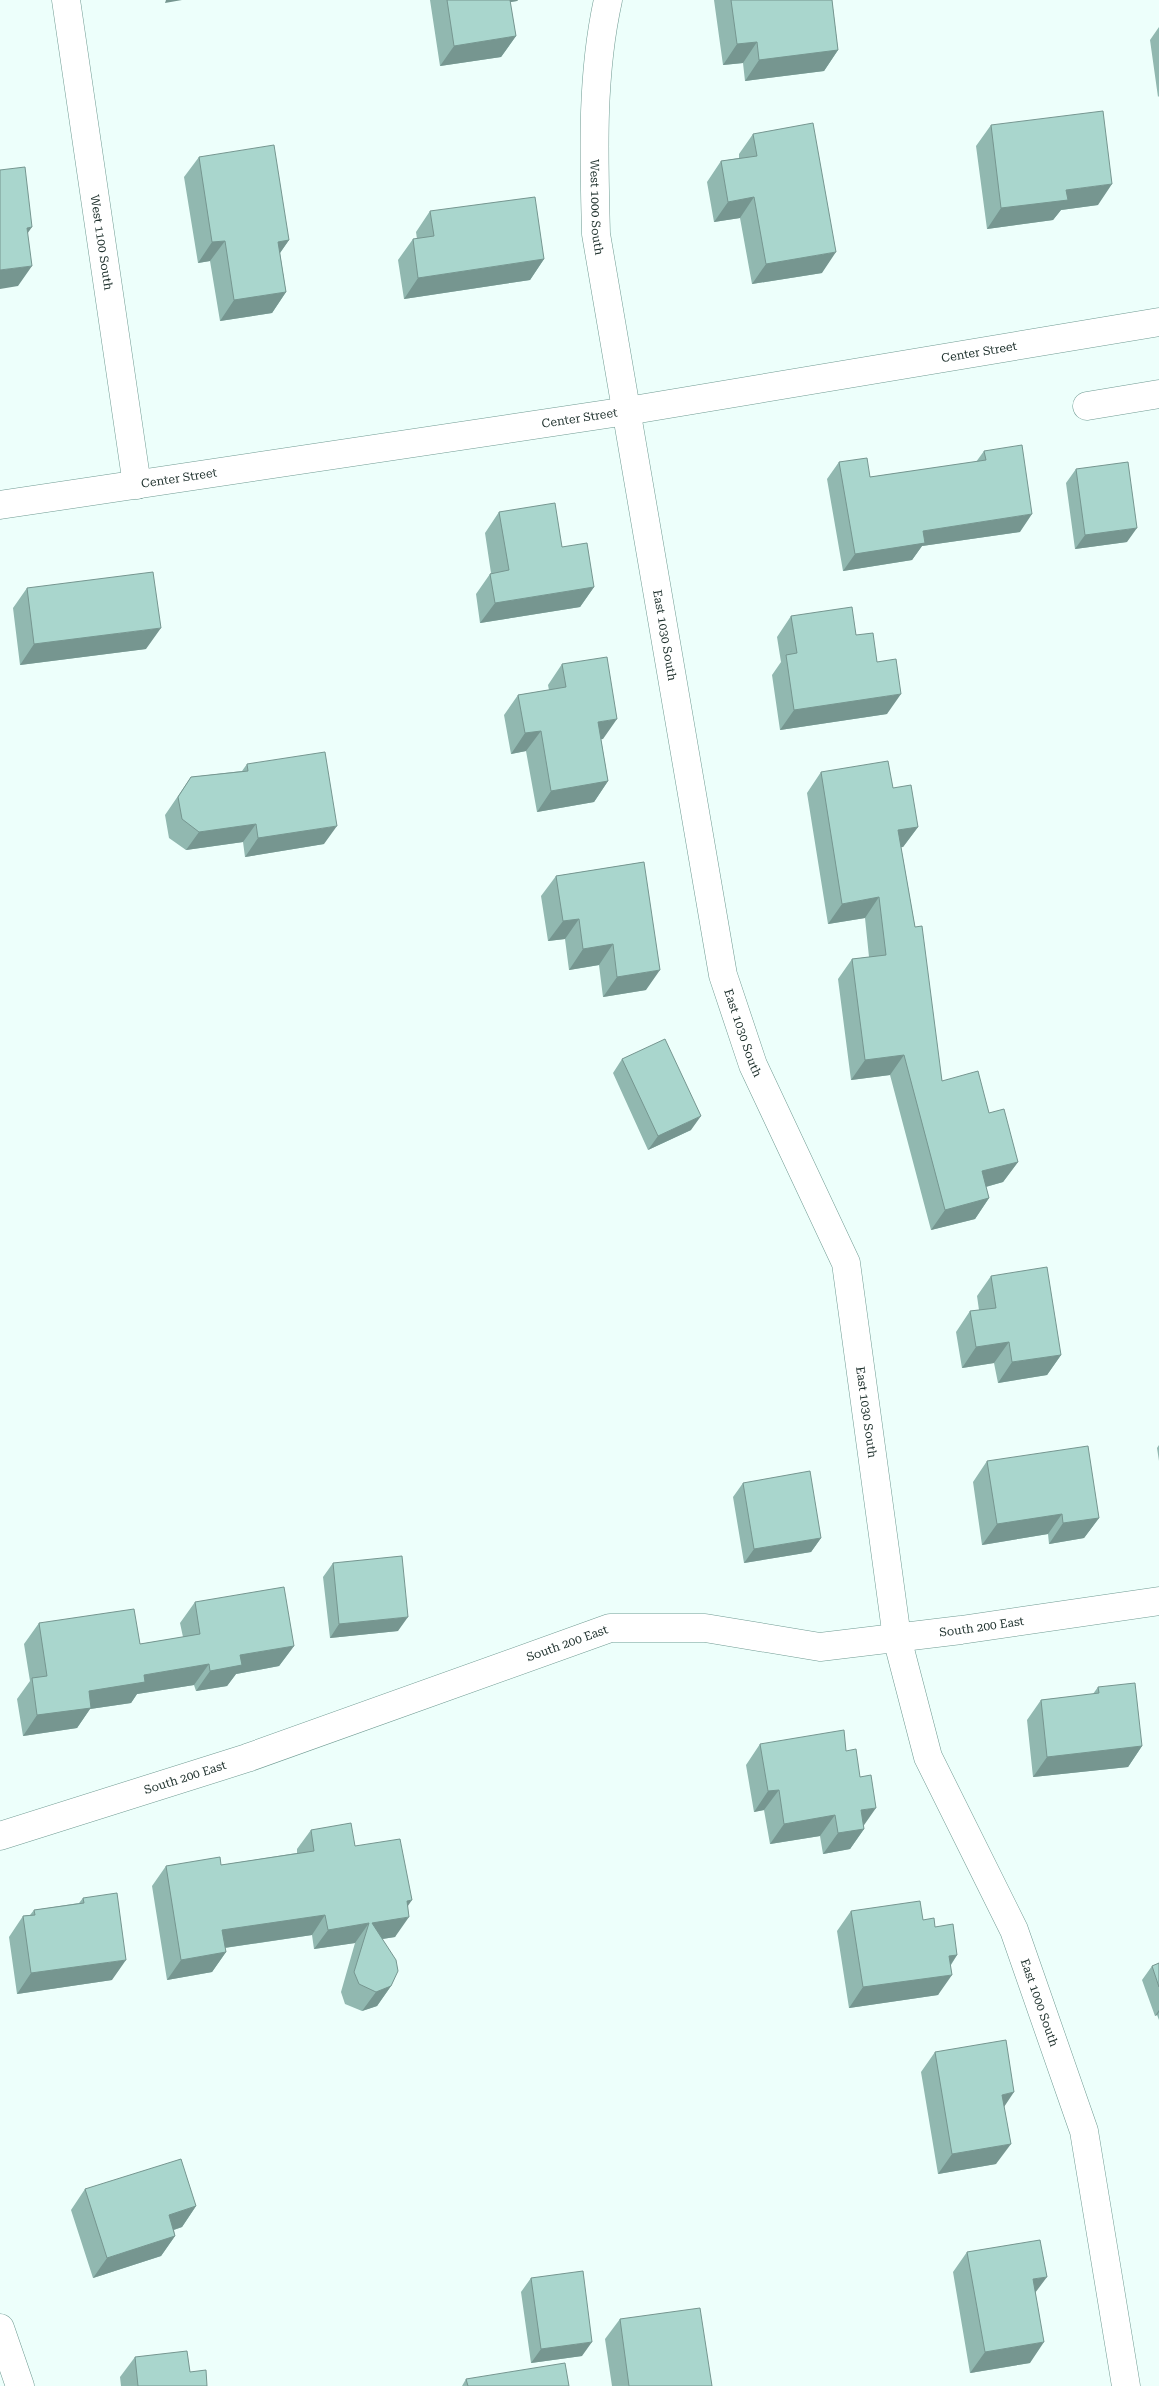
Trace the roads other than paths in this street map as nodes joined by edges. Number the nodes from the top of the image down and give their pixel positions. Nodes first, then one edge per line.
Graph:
1 (66, 0) edge
2 (608, 0) edge
3 (1159, 322) edge
4 (1159, 394) edge
5 (1087, 406) dead end
6 (627, 411) junction
7 (136, 484) junction
8 (0, 505) edge
9 (1159, 1601) edge
10 (897, 1638) junction
11 (0, 1836) edge
12 (0, 2328) edge
13 (20, 2386) edge
14 (1126, 2386) edge

1 - 7 street, West 1100 South
2 - 6 street, West 1000 South
3 - 6 street, Center Street
4 - 5 street
6 - 7 street, Center Street
6 - 10 street, East 1030 South
7 - 8 street, Center Street
9 - 10 street, South 200 East
10 - 11 street, South 200 East
10 - 14 street, East 1000 South
12 - 13 street

